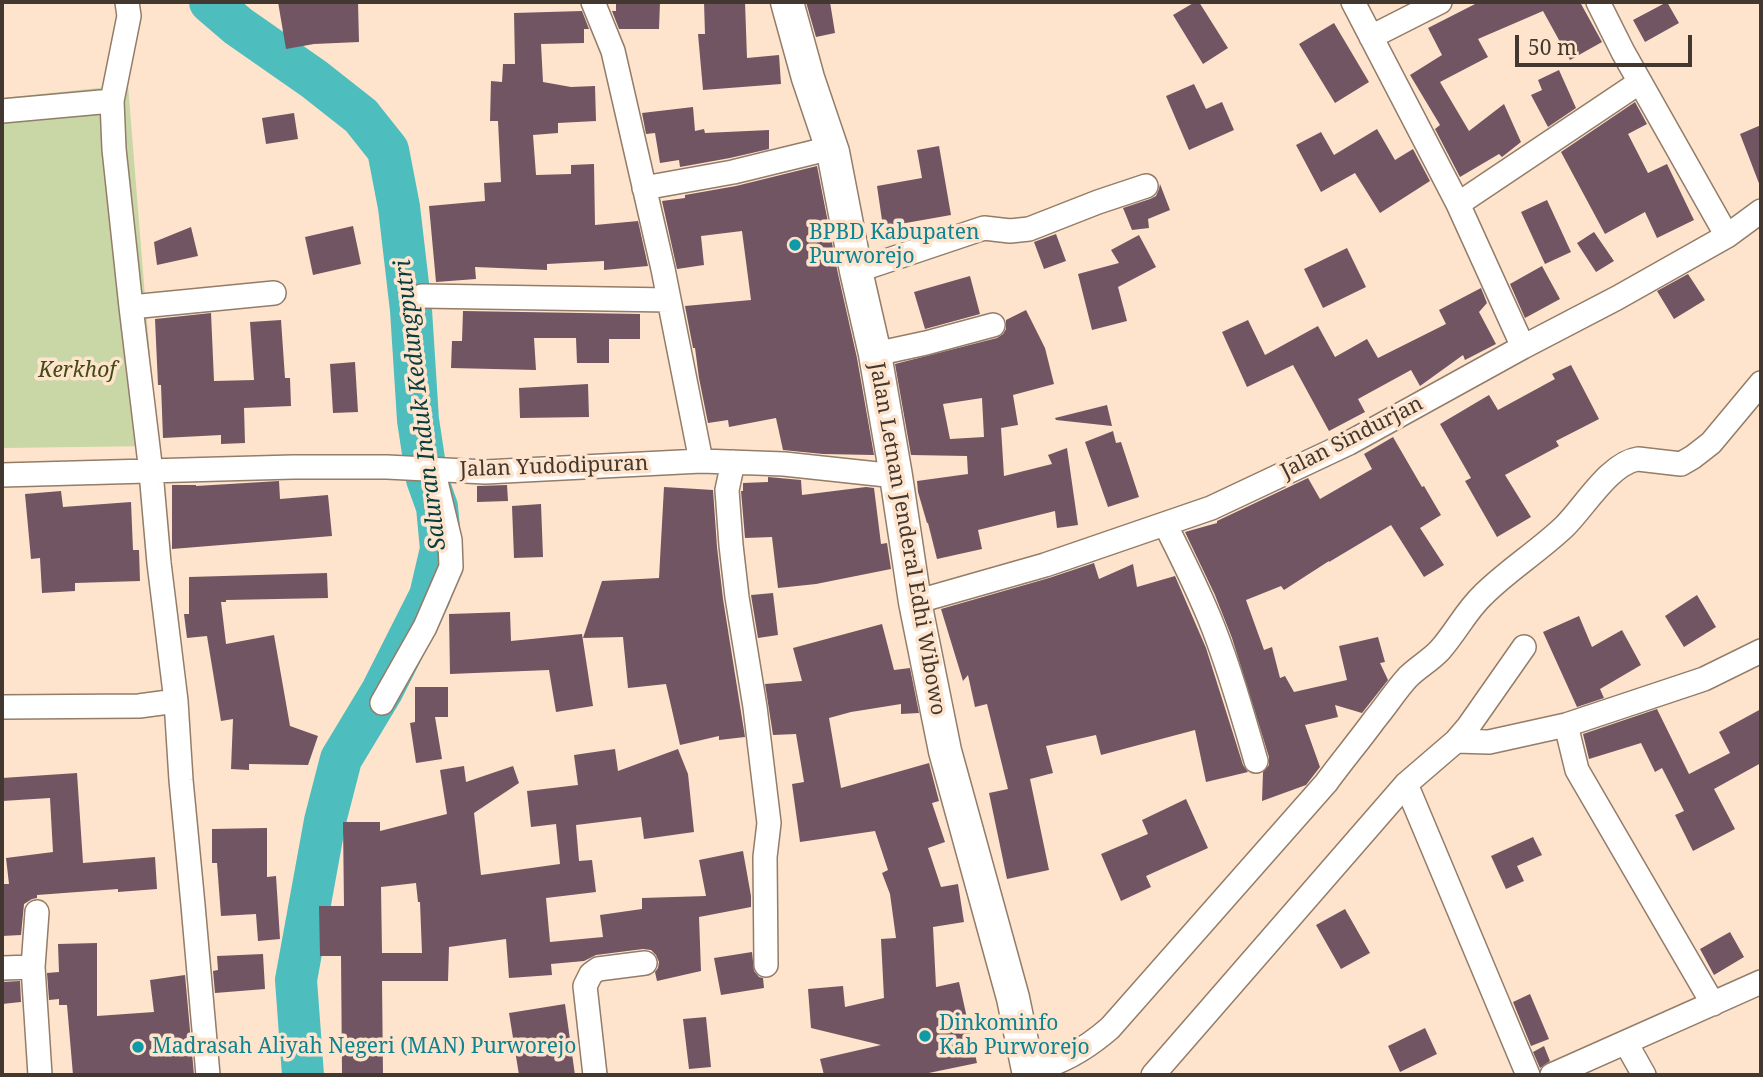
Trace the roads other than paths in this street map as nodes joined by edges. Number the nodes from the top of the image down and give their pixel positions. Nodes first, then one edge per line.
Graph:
1 (127, 2) edge
2 (593, 2) edge
3 (787, 2) edge
4 (1353, 2) edge
5 (1440, 2) edge
6 (1598, 2) edge
7 (1371, 37) junction
8 (1640, 82) junction
9 (112, 101) junction
10 (2, 111) edge
11 (831, 148) junction
12 (1146, 186) dead end
13 (644, 188) junction
14 (1458, 204) junction
15 (1761, 211) edge
16 (1727, 236) junction
17 (856, 271) junction
18 (274, 293) dead end
19 (422, 296) dead end
20 (669, 300) junction
21 (131, 307) junction
22 (993, 325) dead end
23 (1523, 347) junction
24 (874, 354) junction
25 (1761, 383) edge
26 (701, 461) junction
27 (733, 462) junction
28 (431, 469) junction
29 (151, 472) junction
30 (2, 475) edge
31 (896, 476) junction
32 (1165, 524) junction
33 (915, 602) junction
34 (1524, 647) dead end
35 (1761, 651) edge
36 (176, 701) junction
37 (382, 703) dead end
38 (2, 707) edge
39 (1566, 725) junction
40 (1456, 741) junction
41 (1256, 761) dead end
42 (1406, 785) junction
43 (37, 912) dead end
44 (645, 963) dead end
45 (766, 965) dead end
46 (33, 967) junction
47 (2, 968) edge
48 (1761, 982) edge
49 (1713, 1004) junction
50 (1626, 1043) junction
51 (1029, 1073) edge
52 (40, 1075) edge
53 (208, 1075) edge
54 (595, 1075) edge
55 (1153, 1075) edge
56 (1528, 1075) edge
57 (1552, 1075) edge
58 (1644, 1075) edge

1 - 9 street
2 - 13 street
3 - 11 street, Jalan Letnan Jenderal Edhi Wibowo
4 - 7 street
5 - 7 street
6 - 8 street
7 - 14 street
8 - 14 street
8 - 16 street
9 - 10 street
9 - 21 street
11 - 13 street
11 - 17 street, Jalan Letnan Jenderal Edhi Wibowo
12 - 17 street
13 - 20 street
14 - 23 street
15 - 16 street, Jalan Sindurjan
16 - 23 street, Jalan Sindurjan
17 - 24 street, Jalan Letnan Jenderal Edhi Wibowo
18 - 21 street
19 - 20 street
20 - 26 street
21 - 29 street
22 - 24 street
23 - 32 street, Jalan Sindurjan
24 - 31 street, Jalan Letnan Jenderal Edhi Wibowo
25 - 51 street
26 - 27 street, Jalan Yudodipuran
26 - 28 street, Jalan Yudodipuran
27 - 31 street, Jalan Yudodipuran
27 - 45 street
28 - 29 street, Jalan Yudodipuran
28 - 37 street
29 - 30 street, Jalan Yudodipuran
29 - 36 street
31 - 33 street, Jalan Letnan Jenderal Edhi Wibowo
32 - 33 street, Jalan Sindurjan
32 - 41 street
33 - 51 street, Jalan Letnan Jenderal Edhi Wibowo
34 - 40 street
35 - 39 street
36 - 38 street
36 - 53 street
39 - 40 street
39 - 49 street
40 - 42 street
42 - 55 street
42 - 56 street
43 - 46 street
44 - 54 street
46 - 47 street
46 - 52 street
48 - 49 street
49 - 50 street
50 - 57 street
50 - 58 street

